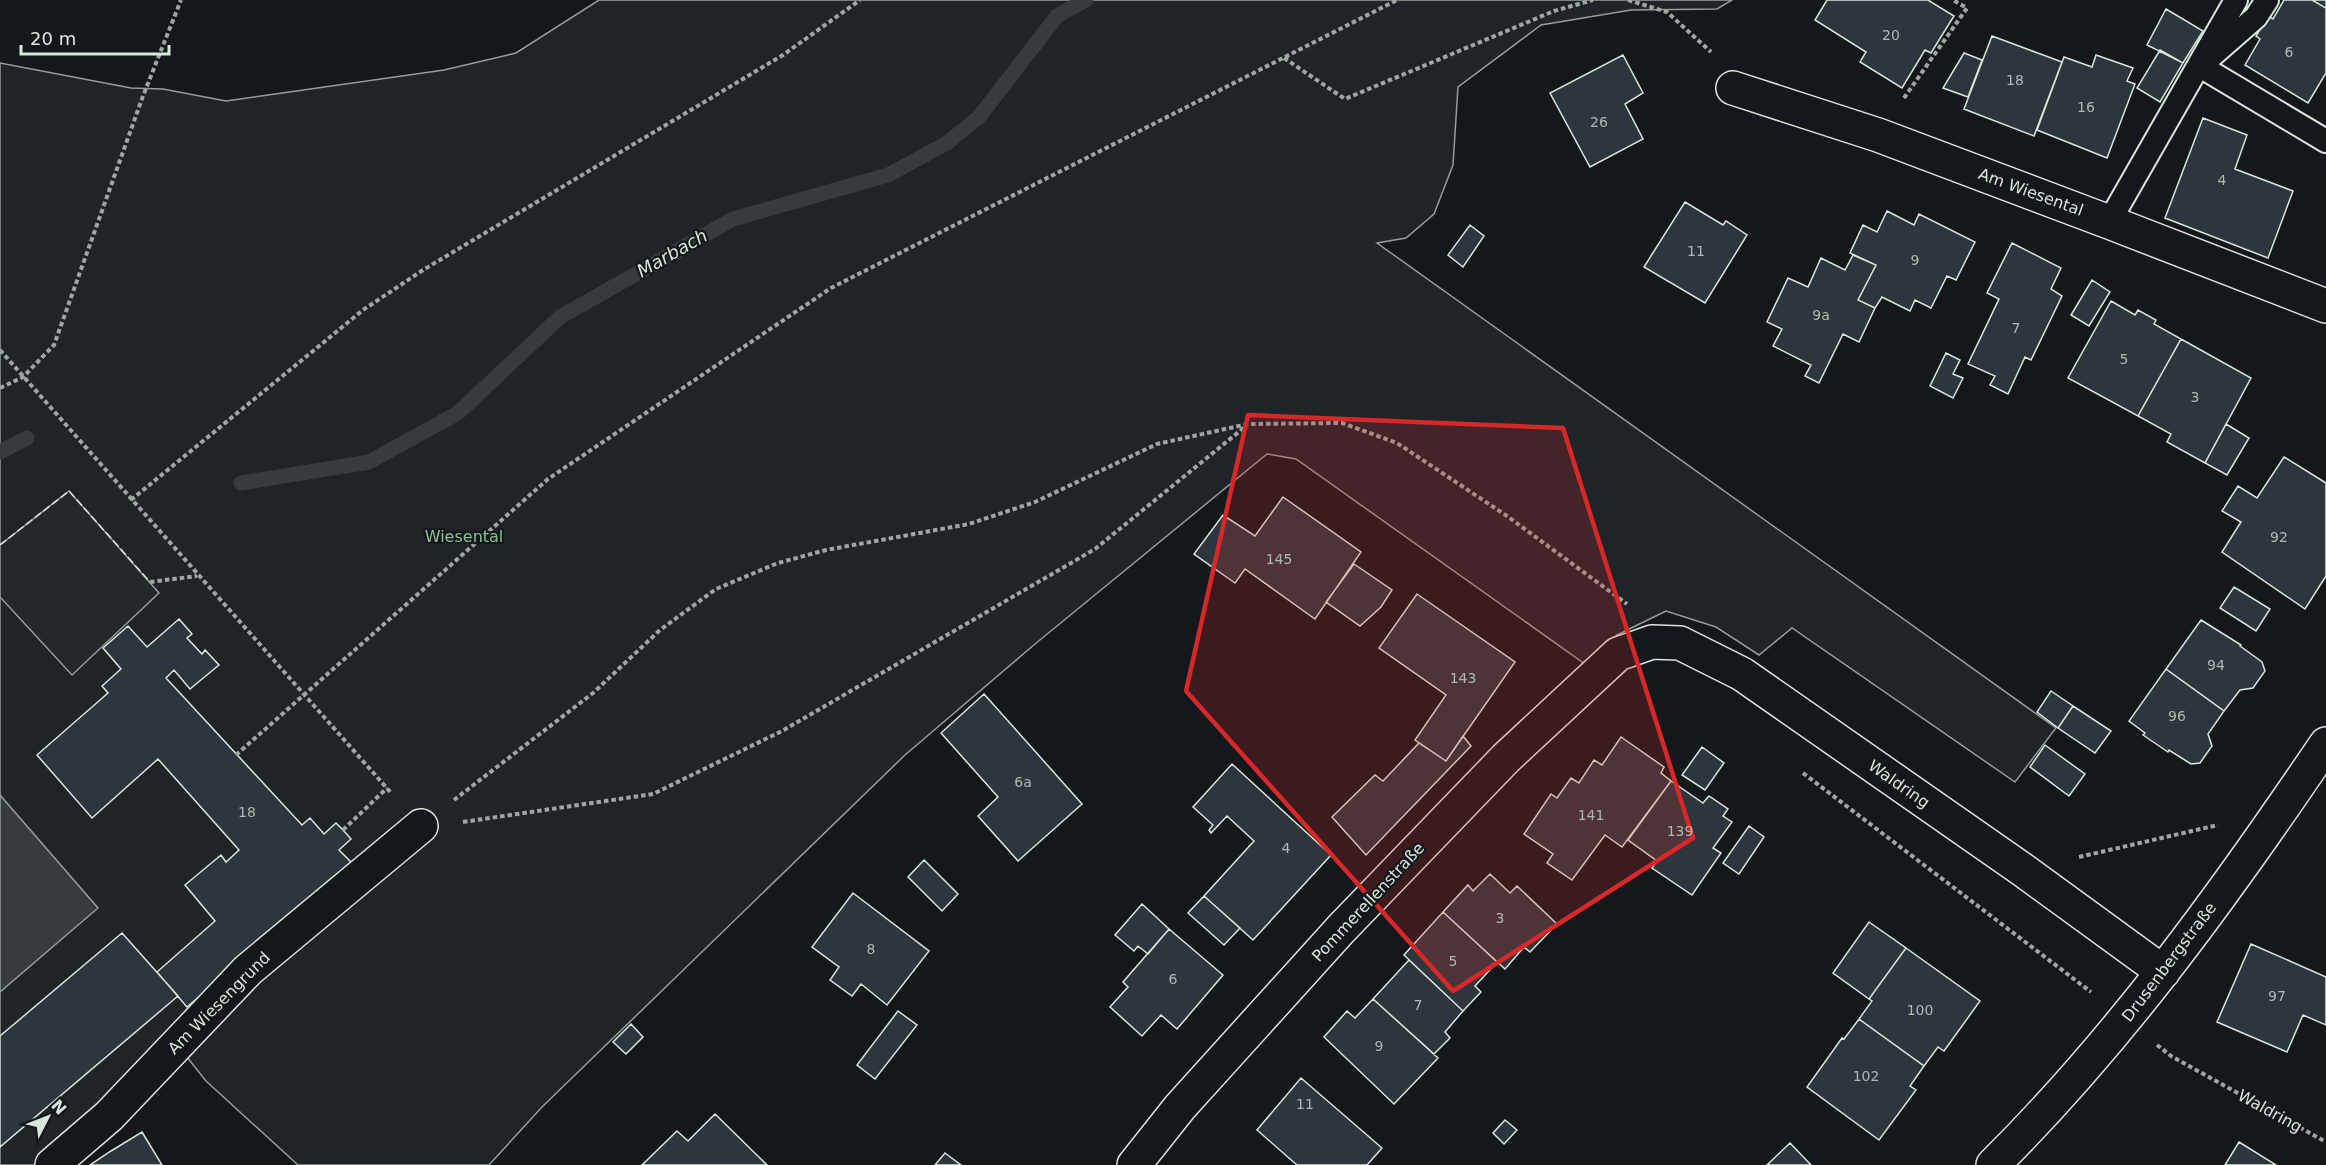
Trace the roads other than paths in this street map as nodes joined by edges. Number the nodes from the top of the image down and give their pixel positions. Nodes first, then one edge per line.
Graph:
1 (2236, 0) edge
2 (2267, 0) edge
3 (2200, 66) junction
4 (1733, 88) road end
5 (2326, 141) edge
6 (2109, 222) junction
7 (2326, 306) edge
8 (1618, 654) joint
9 (2326, 744) edge
10 (420, 826) road end
11 (2163, 972) junction
12 (52, 1165) edge
13 (1134, 1165) edge
14 (1993, 1165) edge

1 - 3 lane
2 - 3 lane
3 - 5 lane
3 - 6 lane
4 - 6 street, Am Wiesental
6 - 7 street, Am Wiesental
8 - 11 street, Waldring
8 - 13 street, Pommerellenstraße
9 - 11 street, Drusenbergstraße
10 - 12 street, Am Wiesengrund
11 - 14 street, Drusenbergstraße

